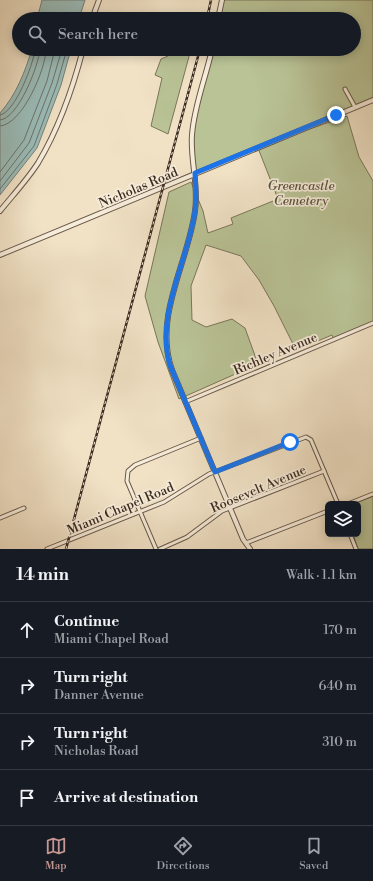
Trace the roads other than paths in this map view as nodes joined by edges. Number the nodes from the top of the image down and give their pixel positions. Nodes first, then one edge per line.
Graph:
1 (99, 0) edge
2 (222, 0) edge
3 (95, 12) edge
4 (219, 12) edge
5 (81, 56) edge
6 (210, 56) edge
7 (345, 89) dead end
8 (373, 100) edge
9 (355, 107) junction
10 (195, 173) junction
11 (0, 211) edge
12 (0, 255) edge
13 (373, 323) edge
14 (185, 402) junction
15 (200, 438) junction
16 (324, 471) junction
17 (215, 472) junction
18 (373, 494) edge
19 (337, 501) edge
20 (356, 501) edge
21 (24, 508) dead end
22 (230, 508) junction
23 (140, 512) junction
24 (325, 513) edge
25 (0, 518) edge
26 (351, 537) edge
27 (246, 543) junction
28 (47, 549) edge
29 (156, 549) edge
30 (160, 549) edge
31 (250, 549) edge
32 (356, 549) edge

1 - 3 street
2 - 4 street
5 - 11 street
6 - 10 street
7 - 9 street
8 - 9 street, Nicholas Road
9 - 10 street, Nicholas Road
10 - 12 street, Nicholas Road
10 - 14 street
13 - 14 street, Richley Avenue
14 - 15 street
15 - 17 street
15 - 23 street
16 - 17 street, Miami Chapel Road
16 - 19 street
16 - 22 street, Roosevelt Avenue
17 - 22 street
17 - 23 street, Miami Chapel Road
18 - 20 street
21 - 25 street
22 - 27 street
22 - 30 street, Roosevelt Avenue
23 - 28 street, Miami Chapel Road
23 - 29 street
24 - 27 street
26 - 32 street
27 - 31 street

